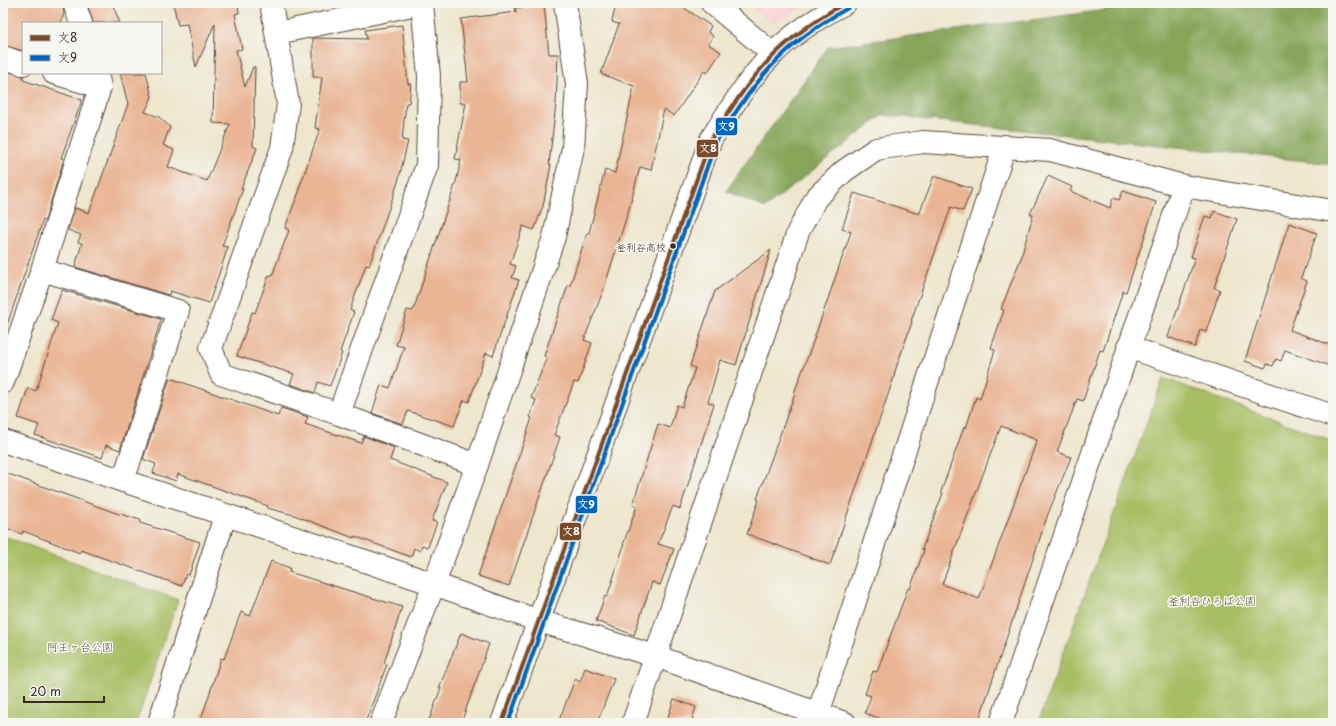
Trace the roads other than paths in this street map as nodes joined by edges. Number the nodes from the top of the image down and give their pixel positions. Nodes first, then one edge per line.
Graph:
1 (74, 3) edge
2 (271, 3) edge
3 (422, 3) edge
4 (565, 3) edge
5 (712, 3) edge
6 (844, 3) edge
7 (81, 22) edge
8 (277, 33) junction
9 (773, 54) junction
10 (3, 58) edge
11 (22, 64) edge
12 (60, 74) edge
13 (99, 80) edge
14 (1005, 146) junction
15 (1184, 186) junction
16 (1333, 211) edge
17 (42, 270) junction
18 (1128, 347) junction
19 (3, 382) edge
20 (339, 414) junction
21 (1333, 416) edge
22 (3, 442) edge
23 (477, 465) junction
24 (123, 481) junction
25 (225, 516) junction
26 (434, 584) junction
27 (539, 621) junction
28 (655, 656) junction
29 (817, 718) edge
30 (159, 723) edge
31 (381, 723) edge
32 (502, 723) edge
33 (632, 723) edge
34 (844, 723) edge
35 (1001, 723) edge

1 - 7 street
2 - 8 street
3 - 8 street
3 - 20 street
4 - 23 street
5 - 9 street
6 - 9 street
8 - 20 street
9 - 27 street
10 - 11 street
12 - 13 street
13 - 17 street
14 - 15 street
14 - 28 street
14 - 29 street
15 - 16 street
15 - 18 street
17 - 19 street
17 - 24 street
18 - 21 street
18 - 35 street
20 - 23 street
22 - 24 street
23 - 26 street
24 - 25 street
25 - 26 street
25 - 30 street
26 - 27 street
26 - 31 street
27 - 28 street
27 - 32 street
28 - 29 street
28 - 33 street
29 - 34 street

